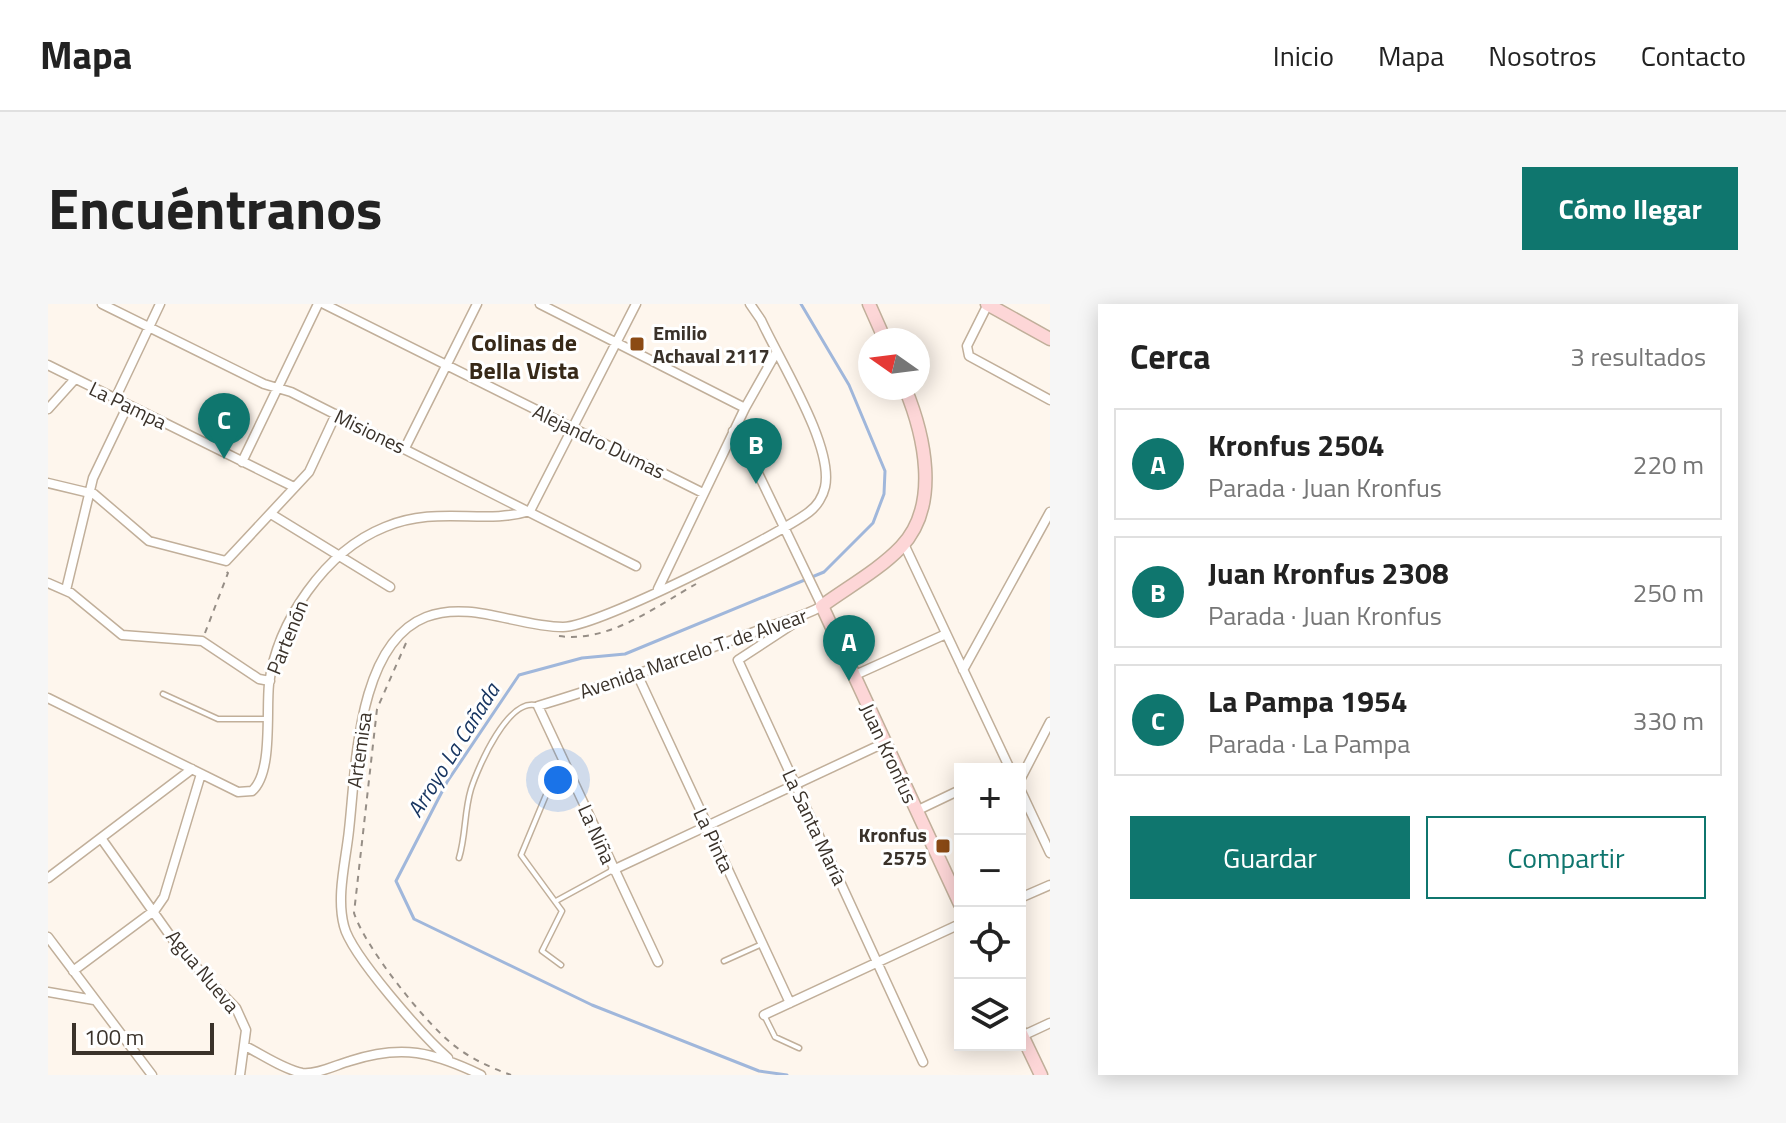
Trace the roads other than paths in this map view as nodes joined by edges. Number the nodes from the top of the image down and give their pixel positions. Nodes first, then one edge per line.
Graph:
1 (102, 304) edge
2 (160, 304) edge
3 (321, 304) edge
4 (477, 304) edge
5 (540, 304) edge
6 (636, 304) edge
7 (750, 304) edge
8 (869, 304) edge
9 (987, 304) edge
10 (149, 327) junction
11 (880, 328) edge
12 (1050, 339) edge
13 (616, 343) junction
14 (776, 353) junction
15 (48, 365) edge
16 (446, 365) junction
17 (75, 379) junction
18 (279, 389) junction
19 (115, 399) junction
20 (909, 400) edge
21 (1050, 400) edge
22 (128, 405) junction
23 (745, 408) junction
24 (48, 409) edge
25 (336, 414) junction
26 (573, 430) junction
27 (733, 431) junction
28 (405, 448) junction
29 (242, 462) junction
30 (48, 483) edge
31 (294, 487) junction
32 (88, 492) junction
33 (703, 493) junction
34 (530, 511) junction
35 (1050, 512) edge
36 (271, 514) junction
37 (785, 527) junction
38 (904, 544) junction
39 (341, 557) junction
40 (636, 566) dead end
41 (48, 583) edge
42 (390, 587) dead end
43 (658, 589) junction
44 (66, 590) junction
45 (822, 606) junction
46 (800, 619) junction
47 (946, 634) junction
48 (963, 670) junction
49 (638, 676) junction
50 (853, 676) junction
51 (270, 681) junction
52 (163, 694) dead end
53 (48, 698) edge
54 (538, 706) junction
55 (267, 719) junction
56 (1050, 722) edge
57 (884, 743) junction
58 (1005, 763) edge
59 (1026, 768) edge
60 (192, 769) junction
61 (569, 773) junction
62 (201, 774) junction
63 (795, 785) junction
64 (954, 793) edge
65 (1026, 802) edge
66 (916, 811) junction
67 (708, 826) junction
68 (101, 838) junction
69 (1050, 853) edge
70 (459, 858) dead end
71 (613, 870) junction
72 (48, 878) edge
73 (1050, 885) edge
74 (954, 891) edge
75 (1026, 895) edge
76 (556, 901) junction
77 (155, 910) junction
78 (954, 927) edge
79 (48, 937) edge
80 (762, 944) junction
81 (724, 961) dead end
82 (658, 962) dead end
83 (877, 962) junction
84 (561, 965) dead end
85 (73, 971) junction
86 (48, 992) edge
87 (95, 1000) junction
88 (790, 1003) junction
89 (764, 1015) joint
90 (1050, 1023) edge
91 (1026, 1031) edge
92 (1026, 1044) edge
93 (245, 1046) junction
94 (799, 1048) dead end
95 (448, 1058) junction
96 (923, 1062) dead end
97 (152, 1075) edge
98 (240, 1075) edge
99 (481, 1075) edge
100 (1041, 1075) edge

1 - 10 street, Misiones
2 - 10 street
3 - 16 street, Alejandro Dumas
3 - 18 street
4 - 16 street
5 - 13 street
6 - 13 street
7 - 14 street, Artemisa
8 - 11 main road
9 - 12 main road
9 - 21 street
10 - 18 street, Misiones
10 - 19 street
13 - 23 street
13 - 26 street
14 - 23 street
14 - 37 street, Artemisa
15 - 17 street, La Pampa
16 - 26 street, Alejandro Dumas
16 - 28 street
17 - 19 street, La Pampa
17 - 24 street
18 - 25 street, Misiones
18 - 29 street
19 - 22 street, La Pampa
20 - 38 main road, Avenida Marcelo T. de Alvear
22 - 29 street, La Pampa
22 - 32 street
23 - 27 street
25 - 28 street, Misiones
25 - 31 street
26 - 33 street, Alejandro Dumas
26 - 34 street
27 - 33 street
27 - 37 street, Juan Kronfus
28 - 34 street, Misiones
29 - 31 street, La Pampa
30 - 32 street
31 - 36 street
32 - 36 street
32 - 44 street
33 - 43 street
34 - 39 street, Partenón
34 - 40 street, Misiones
35 - 48 street
36 - 39 street
37 - 43 street, Artemisa
37 - 45 street, Juan Kronfus
38 - 45 main road, Avenida Marcelo T. de Alvear
38 - 47 street
39 - 42 street
39 - 51 street, Partenón
41 - 44 street
43 - 95 street, Artemisa
44 - 51 street
45 - 46 street, Avenida Marcelo T. de Alvear
45 - 50 main road, Juan Kronfus
46 - 49 street, Avenida Marcelo T. de Alvear
46 - 63 street, La Santa María
47 - 48 street
47 - 50 street
48 - 58 street
49 - 54 street, Avenida Marcelo T. de Alvear
49 - 67 street, La Pinta
50 - 57 main road, Juan Kronfus
51 - 55 street, Partenón
52 - 55 lane
53 - 60 street
54 - 61 street, La Niña
54 - 70 lane
55 - 62 street, Partenón
56 - 59 street
57 - 63 street
57 - 66 main road, Juan Kronfus
60 - 62 street
60 - 68 street
61 - 71 street, La Niña
61 - 76 lane
62 - 77 street
63 - 67 street
63 - 83 street, La Santa María
64 - 66 street
65 - 69 street
66 - 74 main road, Juan Kronfus
67 - 71 street
67 - 80 street, La Pinta
68 - 72 street
68 - 77 street, Agua Nueva
71 - 76 lane
71 - 82 street, La Niña
73 - 75 street
76 - 84 lane
77 - 85 street
77 - 93 street, Agua Nueva
78 - 83 street
79 - 85 street
80 - 81 lane
80 - 88 street, La Pinta
83 - 88 street
83 - 96 street, La Santa María
85 - 87 street
86 - 87 street
87 - 97 street
88 - 89 street
89 - 94 lane
90 - 91 street
92 - 100 main road
93 - 95 street
93 - 98 street, Agua Nueva
95 - 99 street

